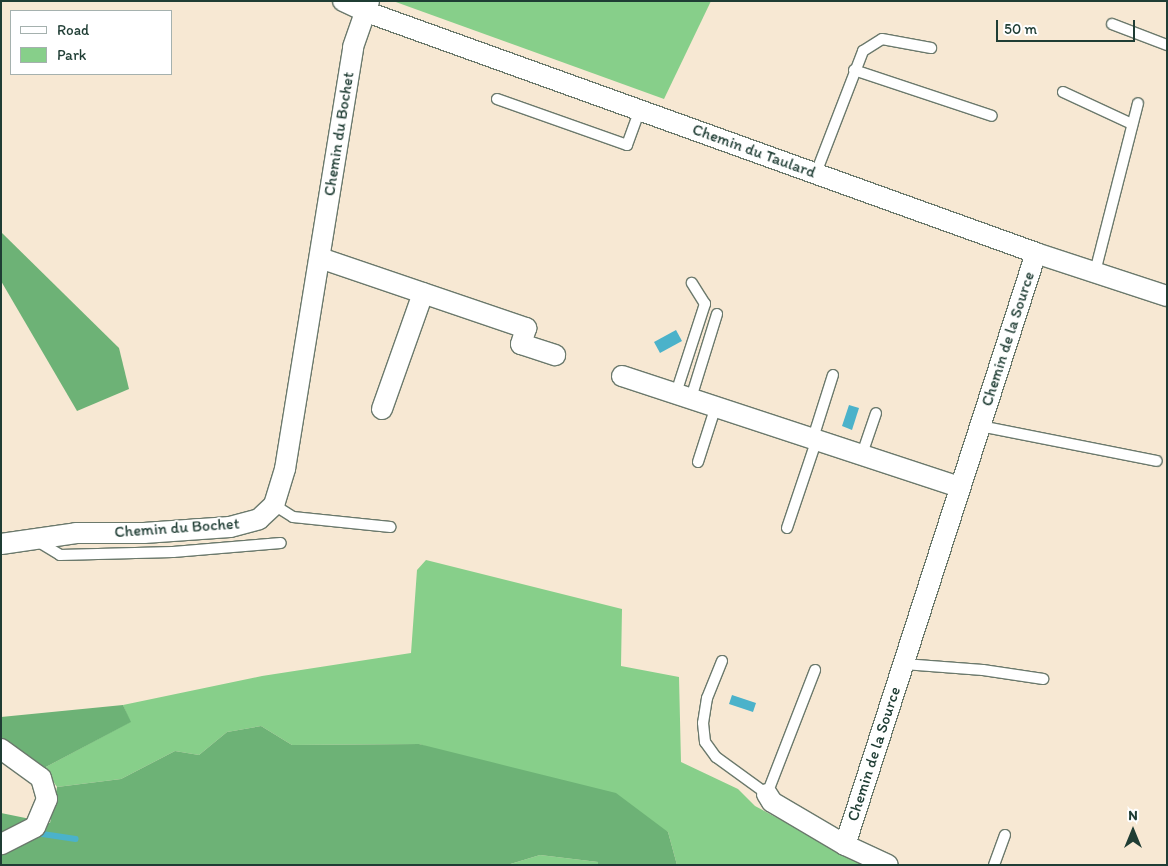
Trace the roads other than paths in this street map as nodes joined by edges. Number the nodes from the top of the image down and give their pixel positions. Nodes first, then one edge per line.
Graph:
1 (343, 1) edge
2 (366, 6) edge
3 (1112, 24) dead end
4 (1167, 45) edge
5 (931, 48) dead end
6 (854, 70) junction
7 (1064, 92) dead end
8 (497, 99) dead end
9 (1138, 103) dead end
10 (640, 110) junction
11 (992, 116) dead end
12 (1132, 124) junction
13 (816, 173) junction
14 (1036, 253) junction
15 (320, 258) junction
16 (1096, 272) junction
17 (692, 283) dead end
18 (422, 292) junction
19 (1167, 296) edge
20 (717, 314) dead end
21 (555, 355) dead end
22 (833, 375) dead end
23 (622, 376) dead end
24 (684, 396) junction
25 (716, 406) junction
26 (382, 409) dead end
27 (876, 413) dead end
28 (980, 426) junction
29 (815, 439) junction
30 (862, 454) junction
31 (1157, 461) dead end
32 (698, 462) dead end
33 (959, 487) junction
34 (274, 506) junction
35 (390, 528) dead end
36 (787, 528) dead end
37 (34, 539) junction
38 (280, 543) dead end
39 (1, 544) edge
40 (722, 661) dead end
41 (904, 664) junction
42 (815, 670) dead end
43 (1042, 679) dead end
44 (1, 749) edge
45 (767, 794) junction
46 (1005, 834) dead end
47 (1, 844) edge
48 (845, 845) junction
49 (888, 865) edge
50 (994, 865) edge

1 - 2 street, Chemin du Taulard
2 - 10 street, Chemin du Taulard
2 - 15 street, Chemin du Bochet
3 - 4 lane
5 - 6 lane
6 - 11 lane
6 - 13 lane
7 - 12 lane
8 - 10 lane
9 - 12 lane
10 - 13 street, Chemin du Taulard
12 - 16 lane
13 - 14 street, Chemin du Taulard
14 - 16 street, Chemin du Taulard
14 - 28 street, Chemin de la Source
15 - 18 street
15 - 34 street, Chemin du Bochet
16 - 19 street, Chemin du Taulard
17 - 24 lane
18 - 21 street
18 - 26 street
20 - 24 lane
22 - 29 lane
23 - 24 street
24 - 25 street
25 - 29 street
25 - 32 lane
27 - 30 lane
28 - 31 lane, Chemin de la Source
28 - 33 street, Chemin de la Source
29 - 30 street
29 - 36 lane
30 - 33 street
33 - 41 street, Chemin de la Source
34 - 35 lane
34 - 37 street, Chemin du Bochet
37 - 38 lane
37 - 39 street, Chemin du Bochet
40 - 45 lane, Chemin de la Source
41 - 43 lane
41 - 48 street, Chemin de la Source
42 - 45 lane
44 - 47 street
45 - 48 street, Chemin de la Source
46 - 50 lane
48 - 49 street, Chemin de la Source

